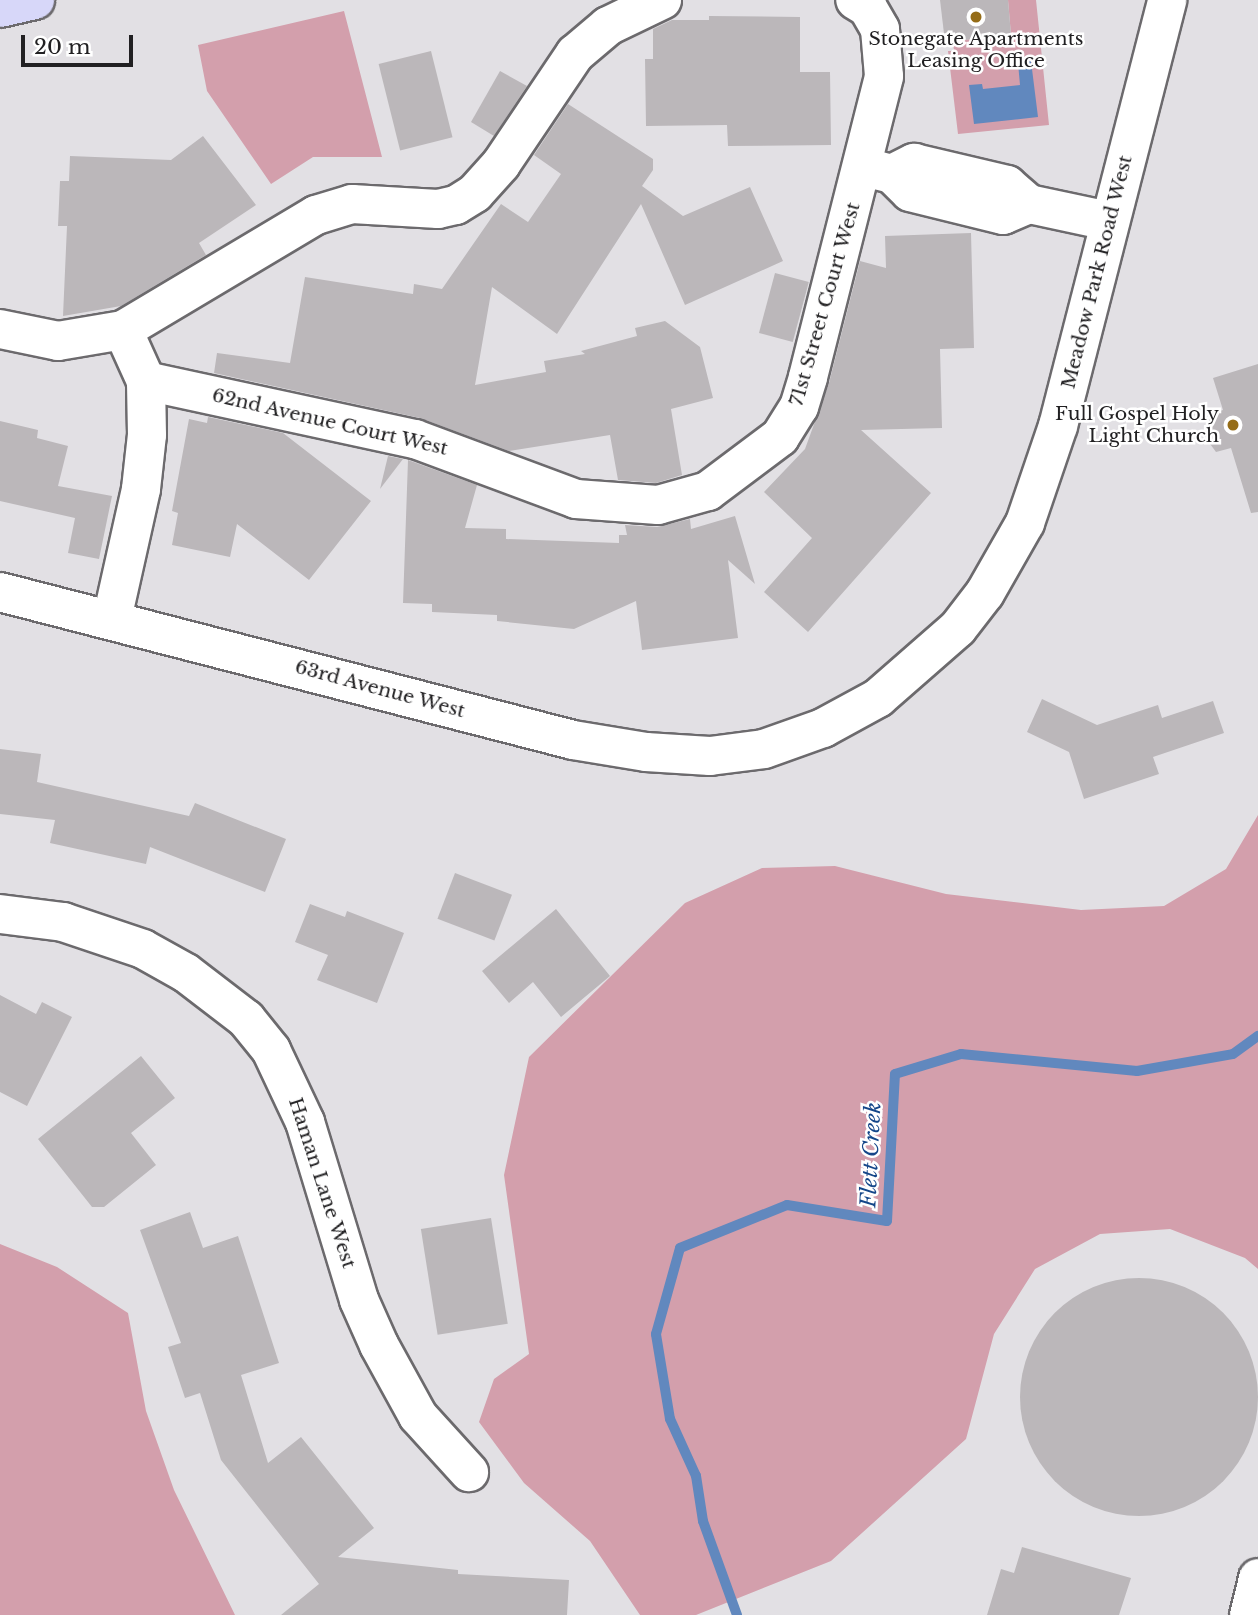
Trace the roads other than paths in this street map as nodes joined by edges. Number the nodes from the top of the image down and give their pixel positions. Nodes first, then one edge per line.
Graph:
1 (35, 0) edge
2 (662, 0) edge
3 (855, 0) edge
4 (1167, 0) edge
5 (0, 8) edge
6 (877, 171) junction
7 (1109, 221) junction
8 (0, 329) edge
9 (123, 330) junction
10 (146, 381) junction
11 (673, 503) joint
12 (0, 592) edge
13 (113, 619) junction
14 (764, 749) joint
15 (0, 914) edge
16 (469, 1472) dead end
17 (1258, 1578) edge
18 (1249, 1615) edge

1 - 5 main road
2 - 9 street
3 - 6 street, 71st Street Court West
4 - 7 street, Meadow Park Road West
6 - 7 street
6 - 11 street, 71st Street Court West
7 - 14 street, Meadow Park Road West
8 - 9 street
9 - 10 street
10 - 11 street, 62nd Avenue Court West
10 - 13 street
12 - 13 street, 63rd Avenue West
13 - 14 street, 63rd Avenue West
15 - 16 street, Haman Lane West
17 - 18 street

